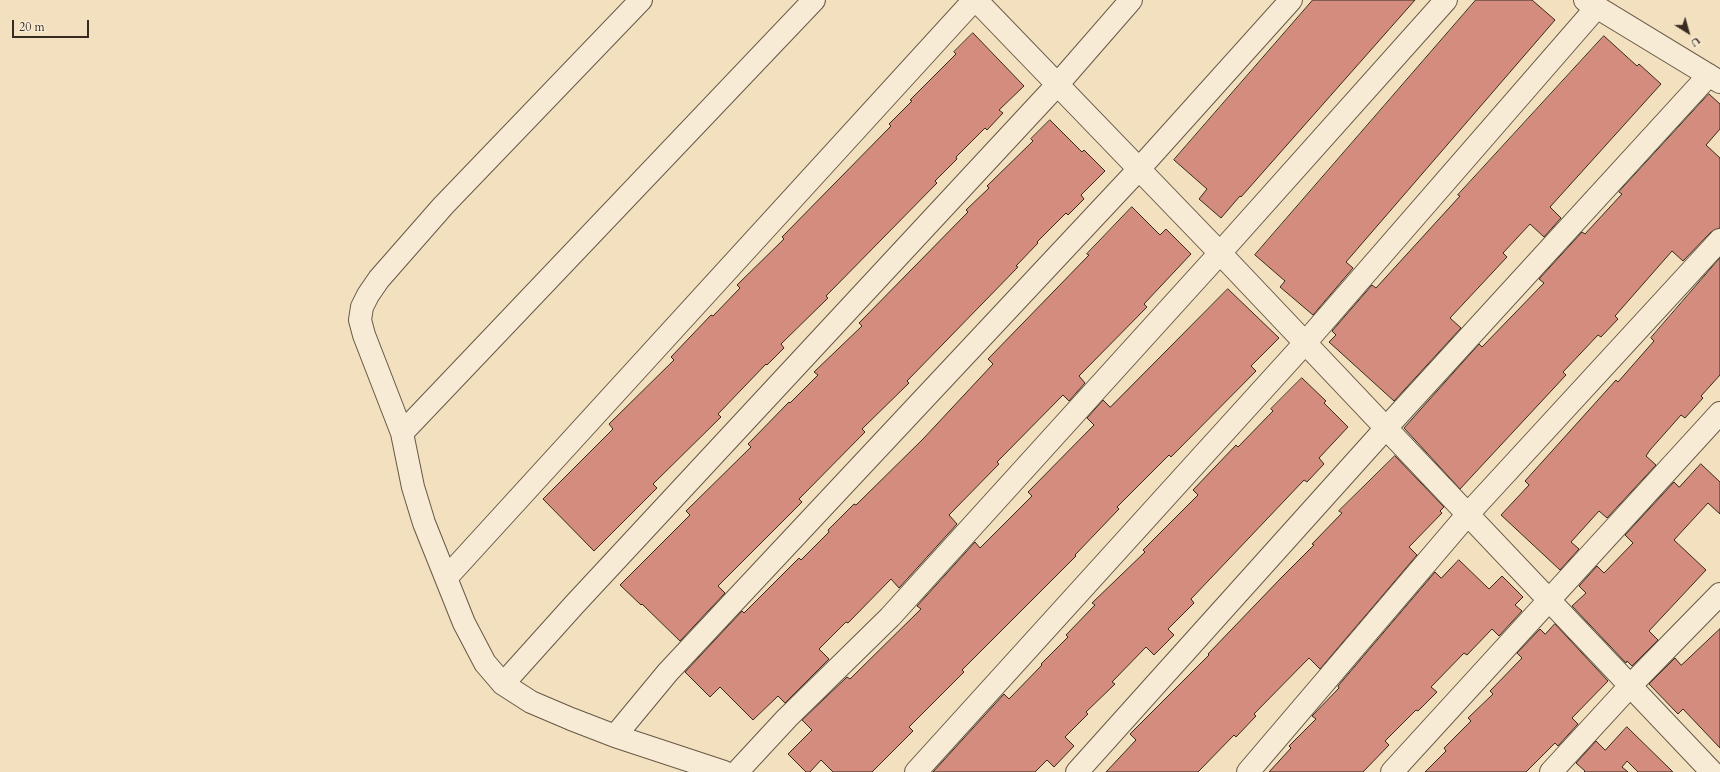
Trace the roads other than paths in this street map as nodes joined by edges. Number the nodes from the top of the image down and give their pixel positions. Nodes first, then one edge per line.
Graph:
1 (641, 0) edge
2 (814, 0) edge
3 (975, 0) edge
4 (1131, 0) edge
5 (1291, 0) edge
6 (1446, 0) edge
7 (1591, 4) edge
8 (1714, 78) edge
9 (1057, 85) junction
10 (1139, 169) junction
11 (1720, 240) edge
12 (1220, 253) junction
13 (1305, 343) junction
14 (1718, 420) edge
15 (1386, 428) junction
16 (402, 432) junction
17 (1468, 514) junction
18 (447, 577) junction
19 (1719, 597) edge
20 (1549, 600) junction
21 (504, 684) junction
22 (1630, 686) junction
23 (615, 736) junction
24 (724, 772) edge
25 (736, 772) edge
26 (916, 772) edge
27 (1077, 772) edge
28 (1248, 772) edge
29 (1392, 772) edge
30 (1551, 772) edge
31 (1712, 772) edge

1 - 16 street
2 - 16 street
3 - 9 street
3 - 18 street
4 - 9 street
5 - 10 street
6 - 12 street
7 - 8 street
7 - 13 street
8 - 15 street
9 - 10 street
9 - 21 street
10 - 12 street
10 - 23 street
11 - 17 street
12 - 13 street
12 - 25 street
13 - 15 street
13 - 26 street
14 - 20 street
15 - 17 street
15 - 27 street
16 - 18 street
17 - 20 street
17 - 28 street
18 - 21 street
19 - 22 street
20 - 22 street
20 - 29 street
21 - 23 street
22 - 30 street
22 - 31 street
23 - 24 street

